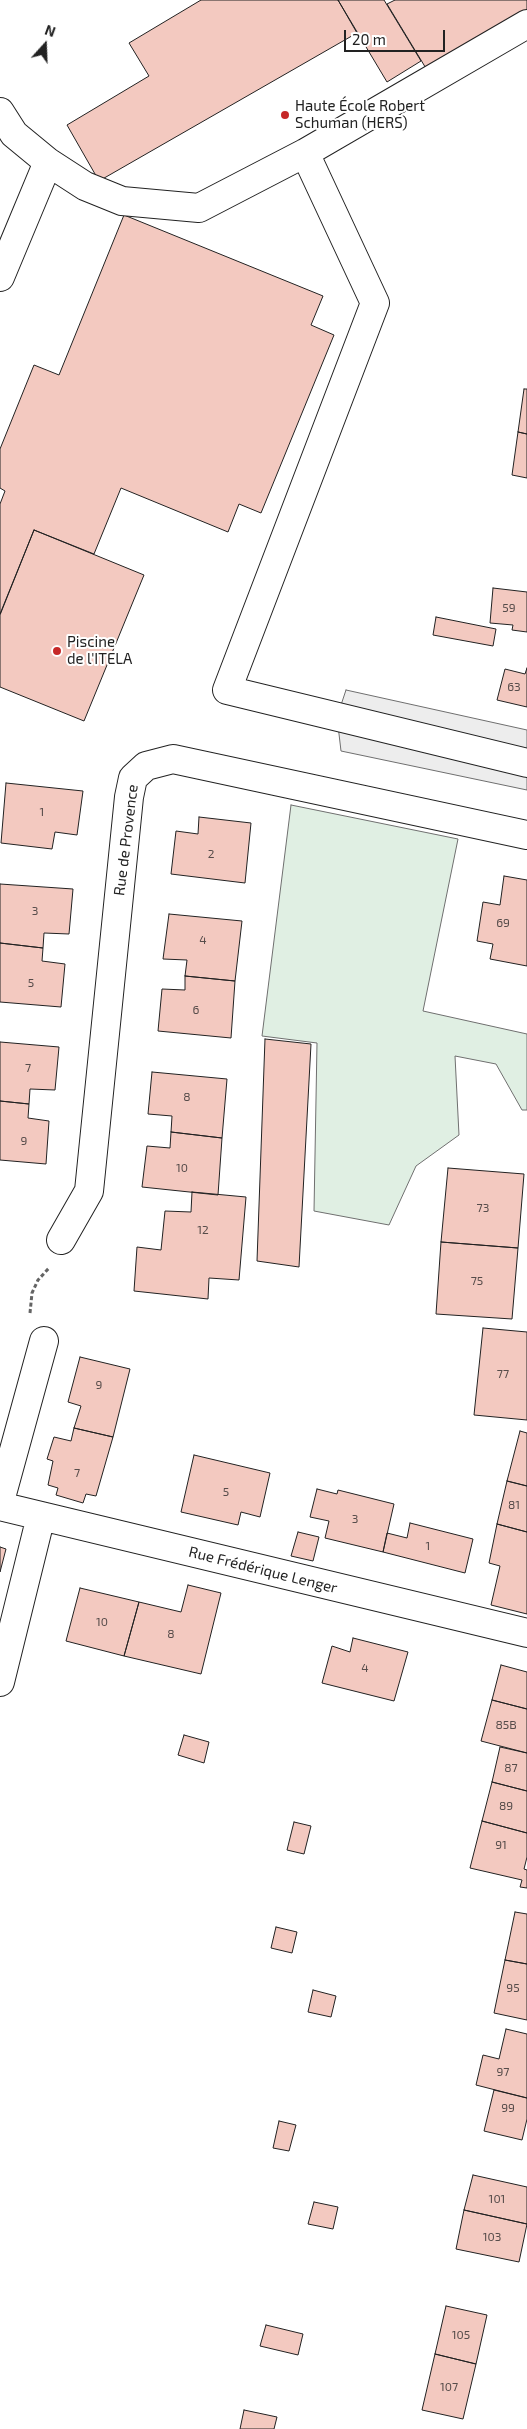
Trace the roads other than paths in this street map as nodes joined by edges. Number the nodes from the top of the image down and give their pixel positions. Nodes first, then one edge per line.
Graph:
1 (527, 24) edge
2 (0, 112) edge
3 (305, 153) junction
4 (48, 162) junction
5 (0, 277) edge
6 (527, 763) edge
7 (527, 835) edge
8 (61, 1240) road end
9 (44, 1340) road end
10 (0, 1501) edge
11 (0, 1506) edge
12 (41, 1516) junction
13 (527, 1633) edge
14 (0, 1682) edge

1 - 3 street
2 - 4 street
3 - 4 street
3 - 6 street
4 - 5 street
7 - 8 street, Rue de Provence
9 - 10 street
11 - 12 street, Rue Frédérique Lenger
12 - 13 street, Rue Frédérique Lenger
12 - 14 street

